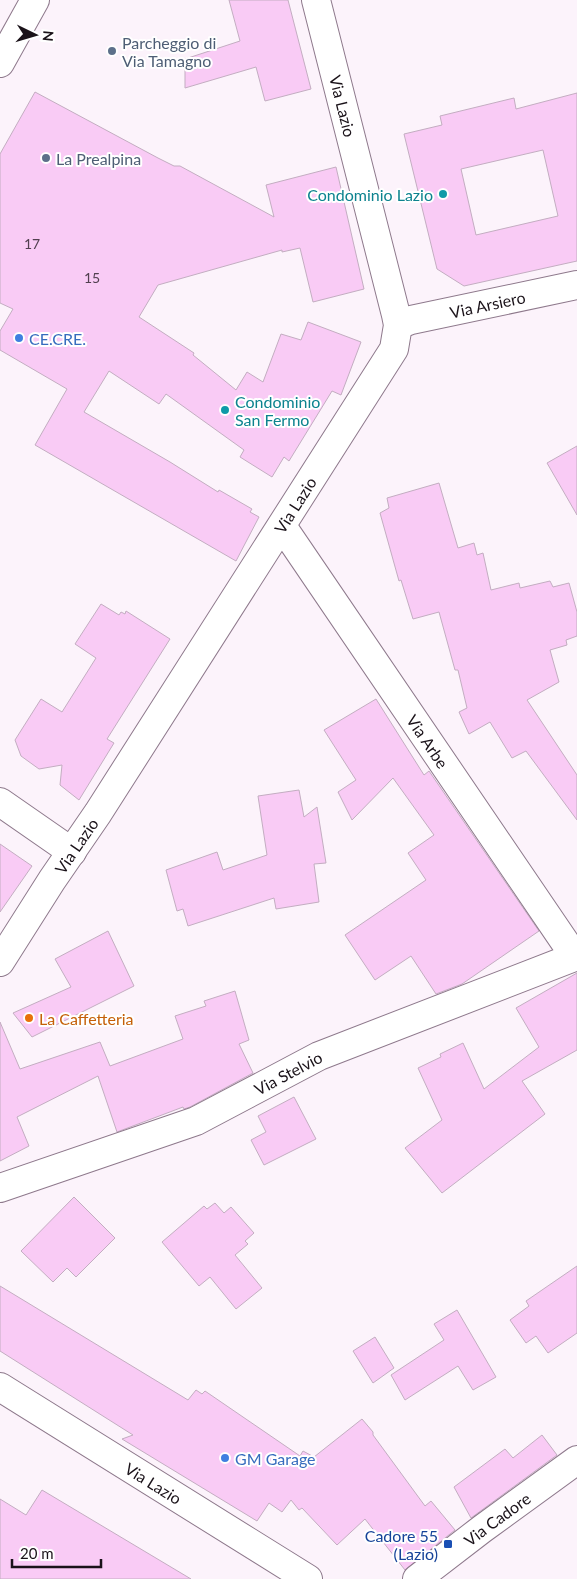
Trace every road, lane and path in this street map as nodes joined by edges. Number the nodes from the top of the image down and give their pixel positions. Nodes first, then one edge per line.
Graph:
1 (35, 0) edge
2 (316, 0) edge
3 (0, 63) edge
4 (577, 285) edge
5 (398, 325) junction
6 (282, 526) junction
7 (0, 802) edge
8 (72, 852) junction
9 (576, 957) edge
10 (0, 962) edge
11 (0, 1188) edge
12 (0, 1386) edge
13 (577, 1460) edge
14 (308, 1579) edge
15 (417, 1579) edge

1 - 3 street
2 - 5 street, Via Lazio
4 - 5 street, Via Arsiero
5 - 6 street, Via Lazio
6 - 8 street, Via Lazio
6 - 9 street, Via Arbe
7 - 8 street
8 - 10 street, Via Lazio
9 - 11 street, Via Stelvio
12 - 14 street, Via Lazio
13 - 15 street, Via Cadore

